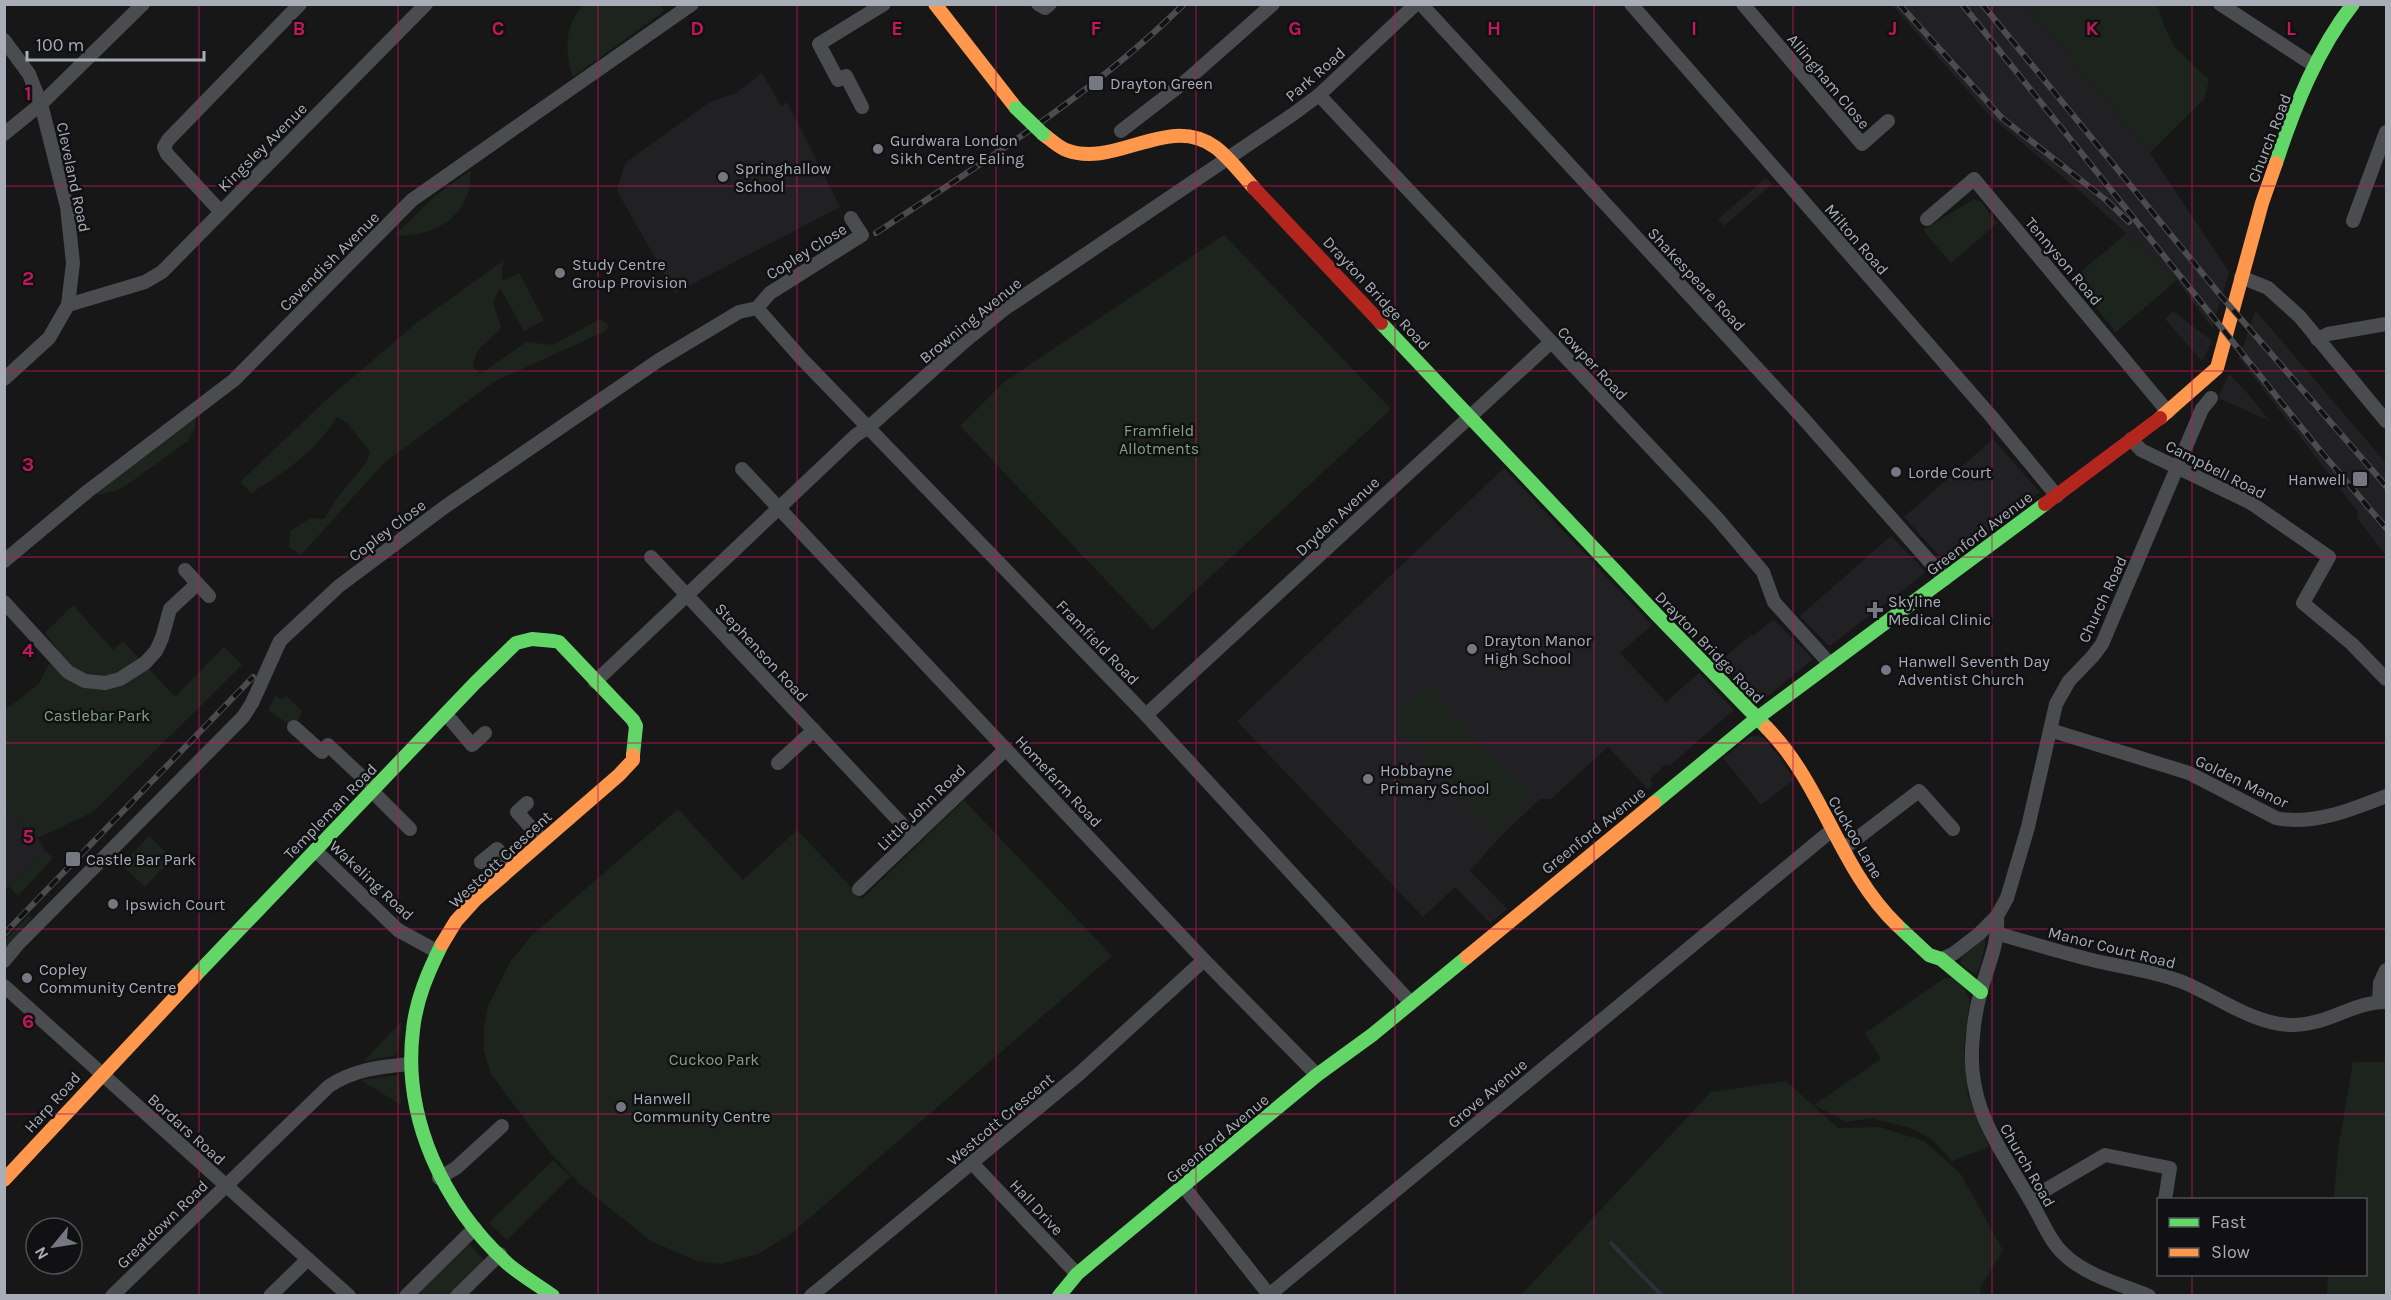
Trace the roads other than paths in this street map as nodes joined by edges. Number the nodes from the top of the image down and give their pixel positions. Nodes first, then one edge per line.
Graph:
1 (143, 4) edge
2 (300, 4) edge
3 (426, 4) edge
4 (692, 4) edge
5 (884, 4) edge
6 (935, 4) edge
7 (1038, 4) edge
8 (1050, 4) edge
9 (1274, 4) edge
10 (1416, 4) edge
11 (1421, 4) edge
12 (2220, 4) edge
13 (2353, 4) edge
14 (1637, 7) edge
15 (1750, 7) edge
16 (4, 40) edge
17 (2315, 66) junction
18 (1319, 94) junction
19 (41, 104) junction
20 (862, 107) dead end
21 (1888, 121) dead end
22 (1121, 131) dead end
23 (2386, 132) edge
24 (4, 134) edge
25 (1228, 158) junction
26 (221, 212) junction
27 (851, 218) dead end
28 (1927, 219) dead end
29 (2353, 221) dead end
30 (2241, 277) junction
31 (68, 305) junction
32 (757, 308) junction
33 (2386, 324) edge
34 (2318, 339) junction
35 (1551, 342) junction
36 (4, 379) edge
37 (2211, 398) dead end
38 (2168, 412) junction
39 (1470, 416) junction
40 (2386, 421) edge
41 (869, 427) junction
42 (2131, 439) junction
43 (2178, 467) junction
44 (742, 469) dead end
45 (2057, 496) junction
46 (779, 508) junction
47 (651, 557) dead end
48 (4, 561) edge
49 (185, 570) dead end
50 (1945, 579) junction
51 (197, 584) junction
52 (686, 595) junction
53 (210, 597) dead end
54 (4, 602) edge
55 (1830, 664) junction
56 (2386, 679) edge
57 (596, 682) junction
58 (446, 714) junction
59 (1146, 715) junction
60 (1756, 719) junction
61 (294, 727) dead end
62 (814, 730) junction
63 (2050, 730) junction
64 (485, 734) dead end
65 (1006, 749) junction
66 (778, 763) dead end
67 (374, 791) junction
68 (2386, 796) edge
69 (527, 802) dead end
70 (1953, 829) dead end
71 (410, 830) dead end
72 (1832, 830) junction
73 (914, 837) junction
74 (542, 840) junction
75 (1843, 849) junction
76 (315, 850) junction
77 (481, 862) dead end
78 (512, 866) junction
79 (860, 889) dead end
80 (1997, 916) junction
81 (1999, 934) junction
82 (438, 952) junction
83 (1941, 959) junction
84 (1204, 960) junction
85 (4, 961) edge
86 (2386, 970) edge
87 (4, 986) edge
88 (1981, 992) junction
89 (2383, 1002) edge
90 (1411, 1003) junction
91 (411, 1064) junction
92 (101, 1074) junction
93 (1317, 1075) junction
94 (502, 1126) dead end
95 (972, 1163) junction
96 (440, 1178) junction
97 (4, 1180) edge
98 (226, 1186) junction
99 (1184, 1187) junction
100 (2165, 1198) edge
101 (2030, 1199) junction
102 (475, 1228) junction
103 (500, 1254) junction
104 (308, 1259) junction
105 (1077, 1274) junction
106 (1270, 1295) edge
107 (112, 1296) edge
108 (270, 1296) edge
109 (350, 1296) edge
110 (406, 1296) edge
111 (458, 1296) edge
112 (553, 1296) edge
113 (811, 1296) edge
114 (1059, 1296) edge
115 (2149, 1296) edge

1 - 19 street
2 - 26 street, Kingsley Avenue
3 - 26 street, Kingsley Avenue
4 - 48 street, Cavendish Avenue
5 - 20 street
6 - 25 street, Drayton Bridge Road, bridge
7 - 8 street
9 - 22 street
10 - 18 street, Park Road
11 - 50 street, Shakespeare Road
12 - 17 street
13 - 17 street, Church Road
14 - 45 street, Milton Road
15 - 21 street, Allingham Close
16 - 19 street, Cleveland Road
17 - 30 street, Church Road
18 - 25 street, Park Road
18 - 35 street, Cowper Road
19 - 24 street
19 - 31 street, Cleveland Road
23 - 29 street
25 - 39 street, Drayton Bridge Road
25 - 41 street, Browning Avenue
26 - 31 street
27 - 32 street, Copley Close
28 - 38 street, Tennyson Road
30 - 34 street
30 - 38 street, Church Road
31 - 36 street, Cleveland Road
32 - 41 street, Framfield Road
32 - 85 street, Copley Close
33 - 34 street
34 - 40 street
35 - 39 street, Dryden Avenue
35 - 55 street, Cowper Road
37 - 43 street, Church Road
38 - 42 street, Greenford Avenue
39 - 59 street, Dryden Avenue
39 - 60 street, Drayton Bridge Road
41 - 46 street, Browning Avenue
41 - 59 street, Framfield Road
42 - 43 street, Campbell Road
42 - 45 street, Greenford Avenue
43 - 56 street, Campbell Road
43 - 63 street, Church Road
44 - 46 street
45 - 50 street, Greenford Avenue
46 - 52 street, Browning Avenue
46 - 65 street, Homefarm Road
47 - 52 street
49 - 51 street
50 - 55 street, Greenford Avenue
51 - 53 street
51 - 54 street
52 - 57 street, Browning Avenue
52 - 62 street, Stephenson Road
55 - 60 street, Greenford Avenue
57 - 58 street, Templeman Road
57 - 74 street, Westcott Crescent
58 - 64 street
58 - 67 street, Templeman Road
59 - 90 street, Framfield Road
60 - 72 street, Cuckoo Lane
60 - 90 street, Greenford Avenue
61 - 67 street
62 - 66 street
62 - 73 street, Stephenson Road
63 - 68 street, Golden Manor
63 - 80 street, Church Road
65 - 73 street, Little John Road
65 - 84 street, Homefarm Road
67 - 71 street
67 - 76 street, Templeman Road
69 - 74 street
70 - 75 street
72 - 75 street, Cuckoo Lane
72 - 106 street, Grove Avenue
73 - 79 street, Little John Road
74 - 78 street, Westcott Crescent
75 - 83 street, Cuckoo Lane
76 - 82 street, Wakeling Road
76 - 92 street, Templeman Road
77 - 78 street
78 - 82 street, Westcott Crescent
80 - 81 street, Church Road
80 - 83 street, Church Road
81 - 88 street, Church Road
81 - 89 street, Manor Court Road
82 - 91 street, Westcott Crescent
83 - 88 street
84 - 93 street, Homefarm Road
84 - 95 street, Westcott Crescent
86 - 89 street
87 - 92 street, Bordars Road
88 - 101 street, Church Road
90 - 93 street, Greenford Avenue
91 - 96 street, Westcott Crescent
91 - 98 street, Greatdown Road
92 - 97 street, Harp Road
92 - 98 street, Bordars Road
93 - 99 street, Greenford Avenue
94 - 96 street
95 - 105 street, Hall Drive
95 - 113 street, Westcott Crescent
96 - 102 street, Westcott Crescent
98 - 104 street, Bordars Road
98 - 107 street, Greatdown Road
99 - 105 street, Greenford Avenue
99 - 106 street, Grove Avenue
100 - 101 street
101 - 115 street, Church Road
102 - 103 street, Westcott Crescent
102 - 110 street
103 - 111 street
103 - 112 street, Westcott Crescent
104 - 108 street
104 - 109 street, Bordars Road
105 - 114 street, Greenford Avenue

